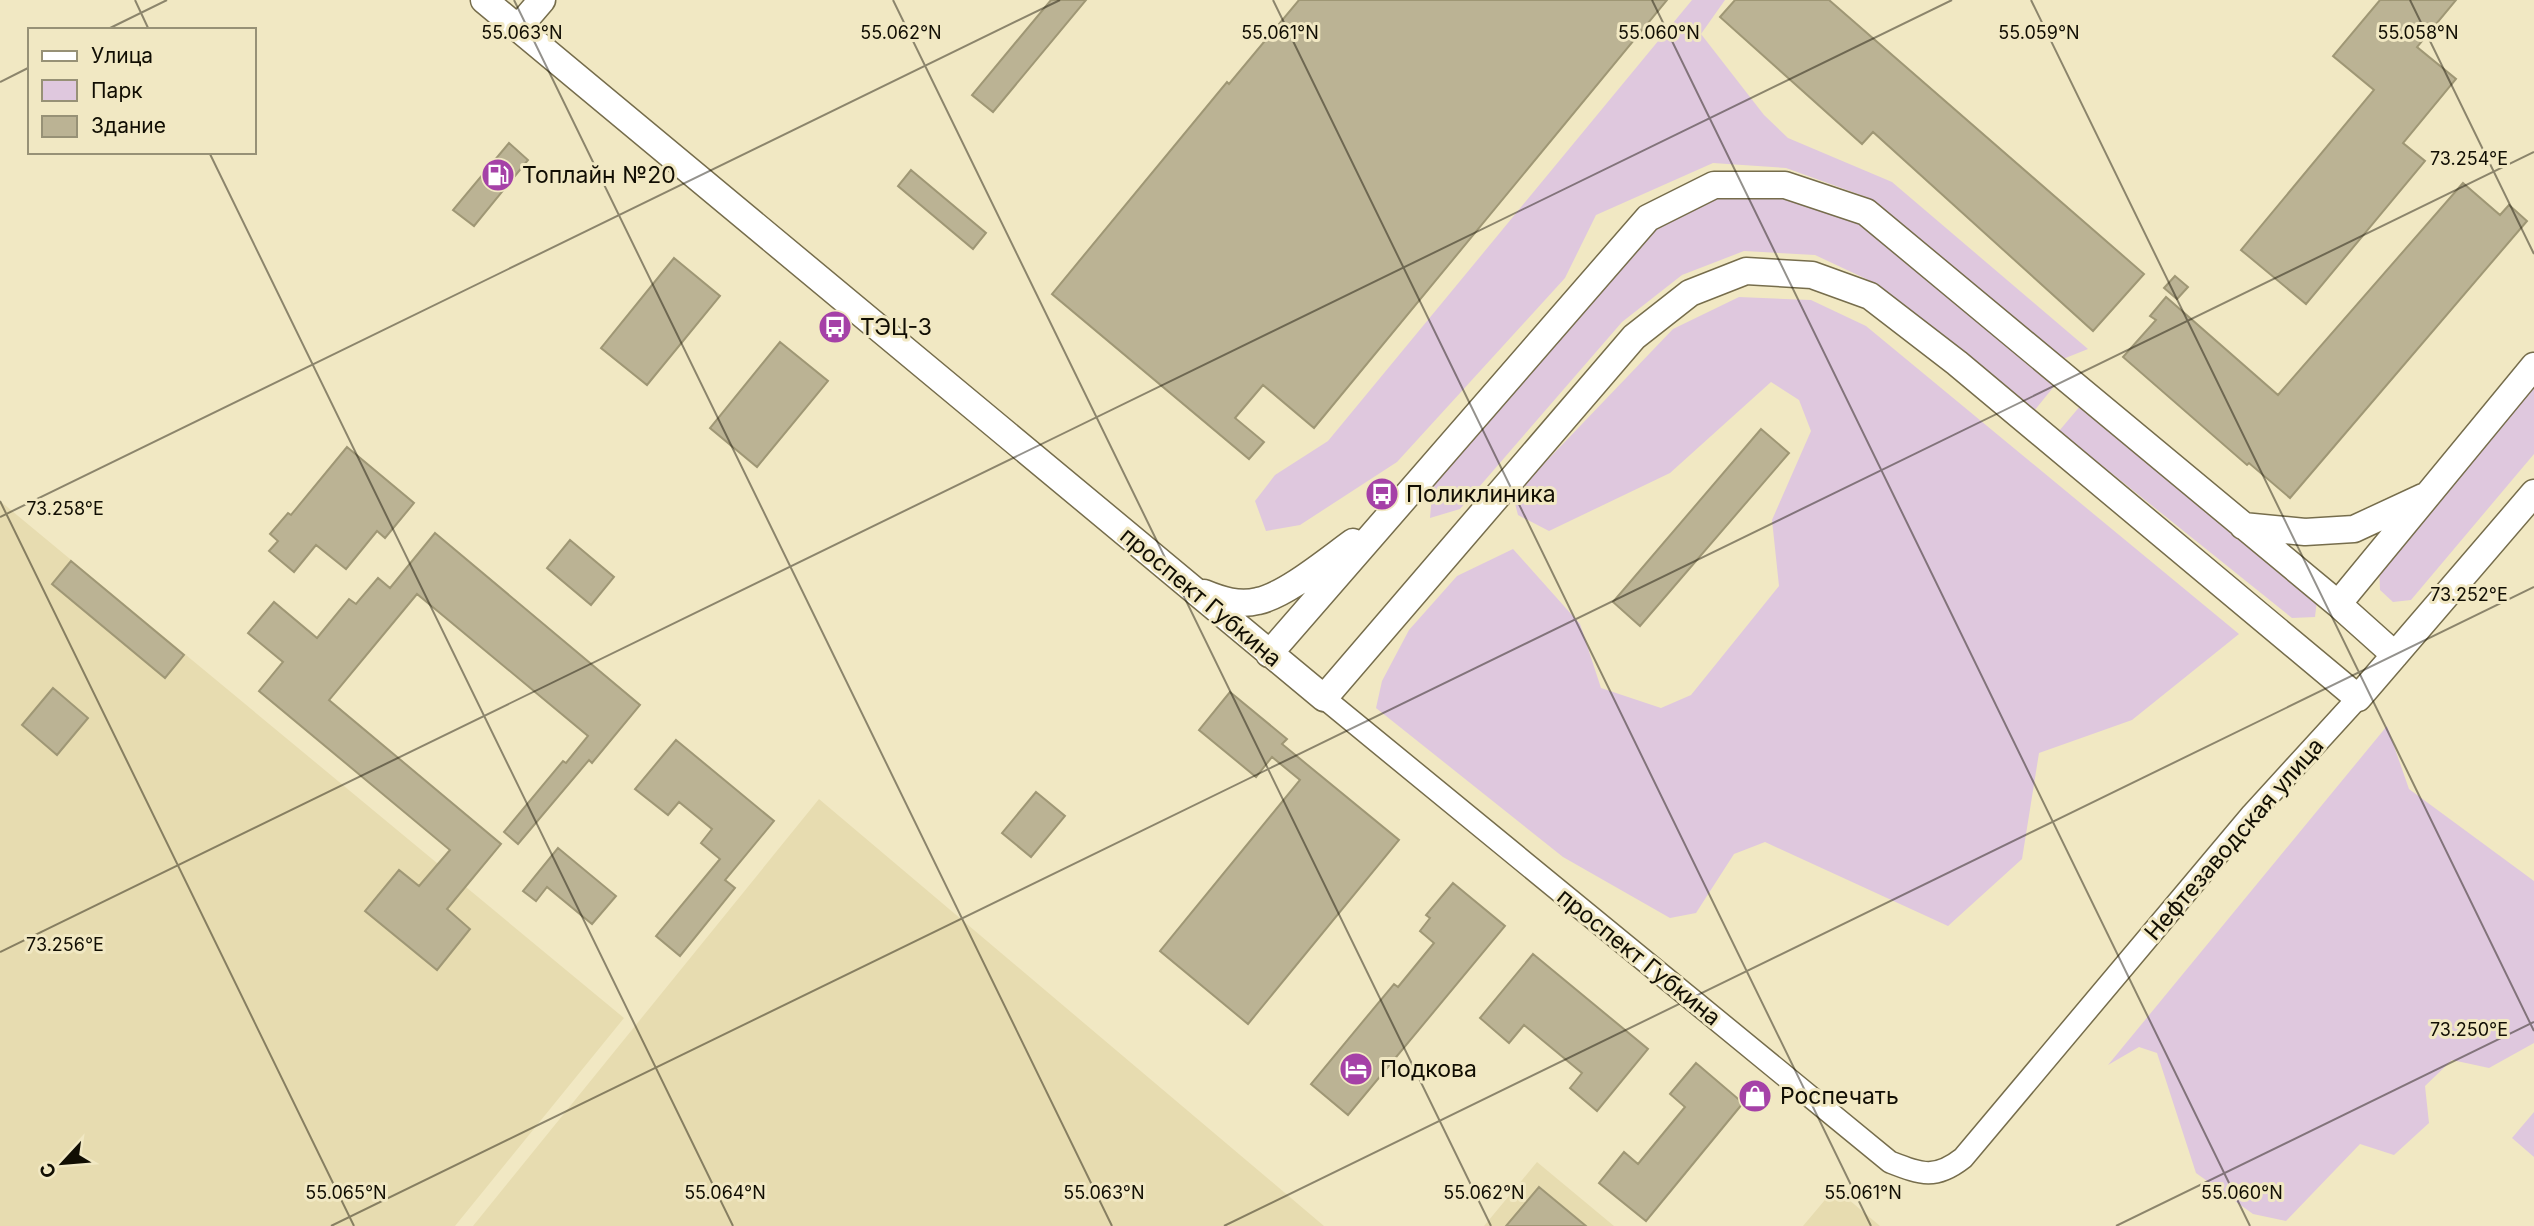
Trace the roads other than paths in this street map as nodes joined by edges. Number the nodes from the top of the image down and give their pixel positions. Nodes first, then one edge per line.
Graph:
1 (484, 0) edge
2 (542, 0) edge
3 (518, 28) junction
4 (2534, 366) edge
5 (2534, 493) edge
6 (2428, 494) junction
7 (1388, 517) junction
8 (2243, 526) junction
9 (1184, 582) junction
10 (2338, 604) junction
11 (1269, 654) junction
12 (2395, 655) junction
13 (1324, 698) junction
14 (2358, 698) junction
15 (1929, 1175) joint

1 - 3 main road, проспект Губкина
2 - 3 main road
3 - 9 main road, проспект Губкина
4 - 6 main road
5 - 12 main road, Нефтезаводская улица
6 - 8 main road
6 - 10 main road
7 - 8 main road
7 - 9 main road
7 - 11 main road
8 - 10 main road
9 - 11 main road, проспект Губкина
10 - 12 main road
11 - 13 main road, проспект Губкина
12 - 14 main road, Нефтезаводская улица
13 - 14 main road
13 - 15 street, проспект Губкина
14 - 15 street, Нефтезаводская улица

